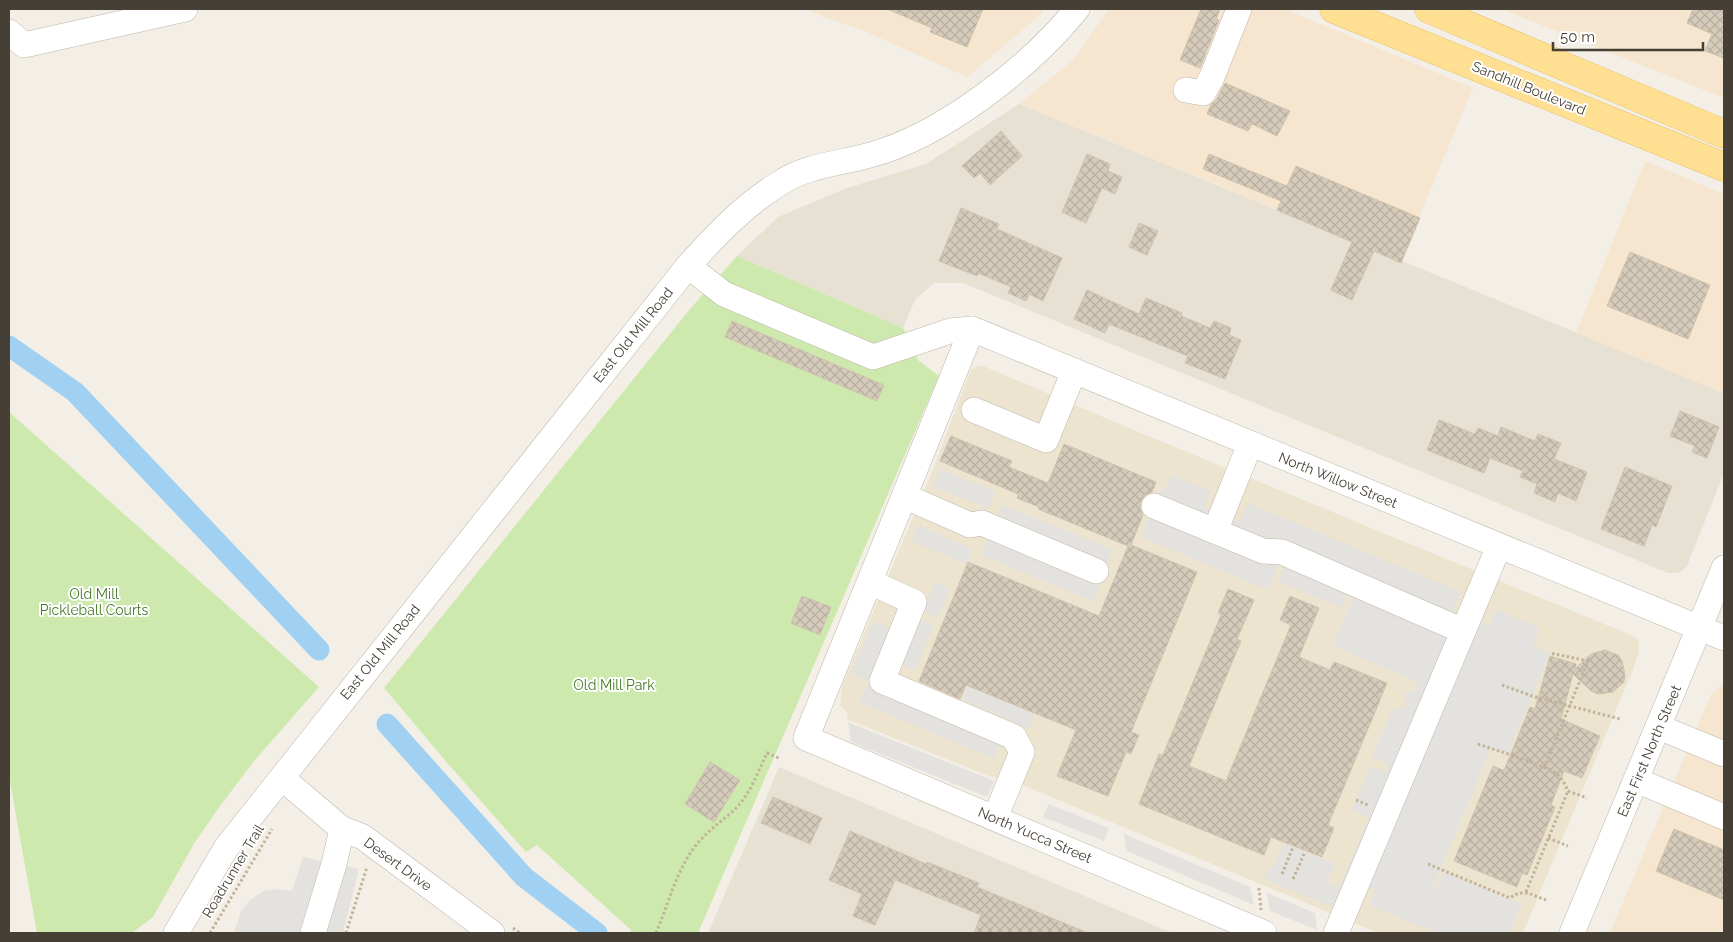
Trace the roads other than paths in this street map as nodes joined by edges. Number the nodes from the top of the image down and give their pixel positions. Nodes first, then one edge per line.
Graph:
1 (185, 9) edge
2 (1077, 9) edge
3 (1239, 9) edge
4 (1334, 9) edge
5 (1429, 9) edge
6 (155, 12) edge
7 (9, 32) edge
8 (1437, 51) junction
9 (1598, 80) junction
10 (1186, 90) dead end
11 (1724, 134) edge
12 (1724, 167) edge
13 (688, 266) junction
14 (961, 330) junction
15 (1074, 371) junction
16 (974, 410) dead end
17 (1250, 444) junction
18 (904, 496) junction
19 (1154, 506) dead end
20 (1214, 531) junction
21 (1499, 546) junction
22 (1724, 568) edge
23 (1096, 571) dead end
24 (870, 582) junction
25 (1699, 628) junction
26 (1463, 630) junction
27 (1724, 638) edge
28 (1658, 727) junction
29 (1724, 754) edge
30 (282, 778) junction
31 (1636, 780) junction
32 (1724, 817) edge
33 (994, 818) junction
34 (342, 829) junction
35 (176, 933) edge
36 (313, 933) edge
37 (492, 933) edge
38 (1264, 933) edge
39 (1336, 933) edge
40 (1572, 933) edge

1 - 6 street
2 - 13 street, East Old Mill Road
3 - 10 street
4 - 8 main road, Sandhill Boulevard
5 - 9 main road
6 - 7 street
8 - 9 main road
8 - 12 main road, Sandhill Boulevard
9 - 11 main road
13 - 14 street
13 - 30 street, East Old Mill Road
14 - 15 street, North Willow Street
14 - 18 street
15 - 16 street
15 - 17 street, North Willow Street
17 - 20 street
17 - 21 street, North Willow Street
18 - 23 street
18 - 24 street
19 - 20 street
20 - 26 street
21 - 25 street, North Willow Street
21 - 26 street
22 - 25 street, East First North Street
24 - 33 street
24 - 33 street, North Yucca Street
25 - 27 street, North Willow Street
25 - 28 street, East First North Street
26 - 39 street
28 - 29 street
28 - 31 street, East First North Street
30 - 34 street, Desert Drive
30 - 35 street, East Old Mill Road
31 - 32 street
31 - 40 street, East First North Street
33 - 38 street, North Yucca Street
34 - 36 street
34 - 37 street, Desert Drive

